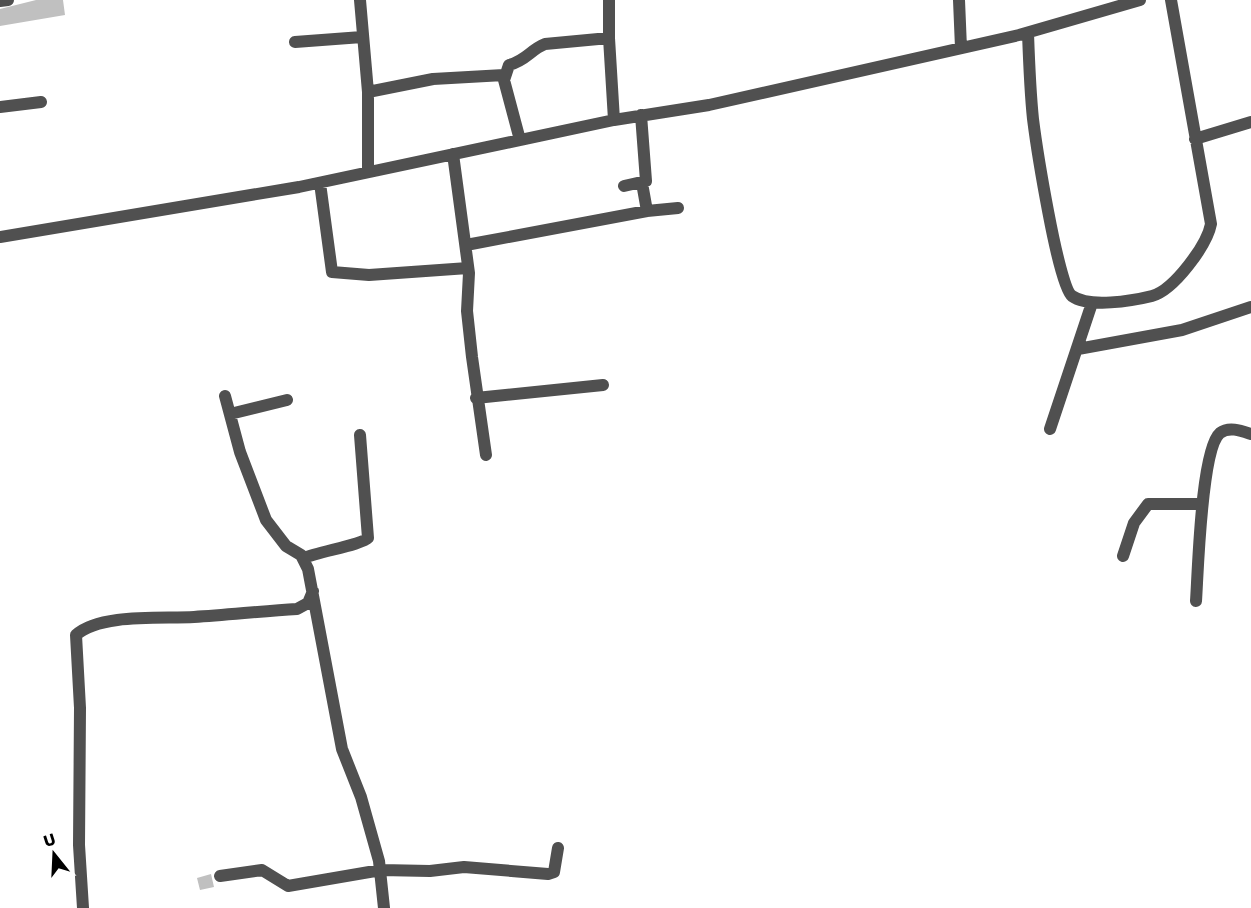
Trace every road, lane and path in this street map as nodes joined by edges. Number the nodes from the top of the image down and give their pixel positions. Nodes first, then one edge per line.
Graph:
1 (8, 0) edge
2 (360, 0) edge
3 (609, 0) edge
4 (959, 0) edge
5 (1140, 0) edge
6 (1171, 0) edge
7 (0, 1) edge
8 (1028, 33) junction
9 (362, 37) junction
10 (609, 38) junction
11 (295, 42) dead end
12 (961, 48) junction
13 (504, 75) junction
14 (368, 92) junction
15 (41, 102) dead end
16 (0, 108) edge
17 (641, 115) junction
18 (614, 120) junction
19 (1251, 122) edge
20 (1195, 139) junction
21 (520, 140) junction
22 (453, 154) junction
23 (368, 172) junction
24 (320, 183) junction
25 (642, 183) junction
26 (624, 186) dead end
27 (678, 208) dead end
28 (647, 211) junction
29 (0, 237) edge
30 (466, 245) junction
31 (468, 268) junction
32 (1092, 303) junction
33 (1251, 307) edge
34 (1078, 349) junction
35 (603, 385) dead end
36 (225, 396) dead end
37 (476, 398) junction
38 (287, 400) dead end
39 (230, 414) junction
40 (1050, 429) dead end
41 (1251, 434) edge
42 (360, 435) dead end
43 (486, 455) dead end
44 (1201, 504) junction
45 (1123, 556) dead end
46 (304, 558) junction
47 (313, 591) junction
48 (1196, 601) dead end
49 (558, 848) dead end
50 (381, 870) junction
51 (220, 876) dead end
52 (84, 908) edge
53 (384, 908) edge

1 - 7 street
2 - 9 street
3 - 10 street
4 - 12 street
5 - 8 street
6 - 20 street
8 - 12 street
8 - 32 street
9 - 11 street
9 - 14 street
10 - 13 street
10 - 18 street
12 - 17 street
13 - 14 street
13 - 21 street
14 - 23 street
15 - 16 street
17 - 18 street
17 - 25 street
18 - 21 street
19 - 20 street
20 - 32 street
21 - 22 street
22 - 23 street
22 - 30 street
23 - 24 street
24 - 29 street
24 - 31 street
25 - 26 street
25 - 28 street
27 - 28 street
28 - 30 street
30 - 31 street
31 - 37 street
32 - 34 street
33 - 34 street
34 - 40 street
35 - 37 street
36 - 39 street
37 - 43 street
38 - 39 street
39 - 46 street
41 - 44 street
42 - 46 street
44 - 45 street
44 - 48 street
46 - 47 street
47 - 50 street
47 - 52 street
49 - 50 street
50 - 51 street
50 - 53 street

